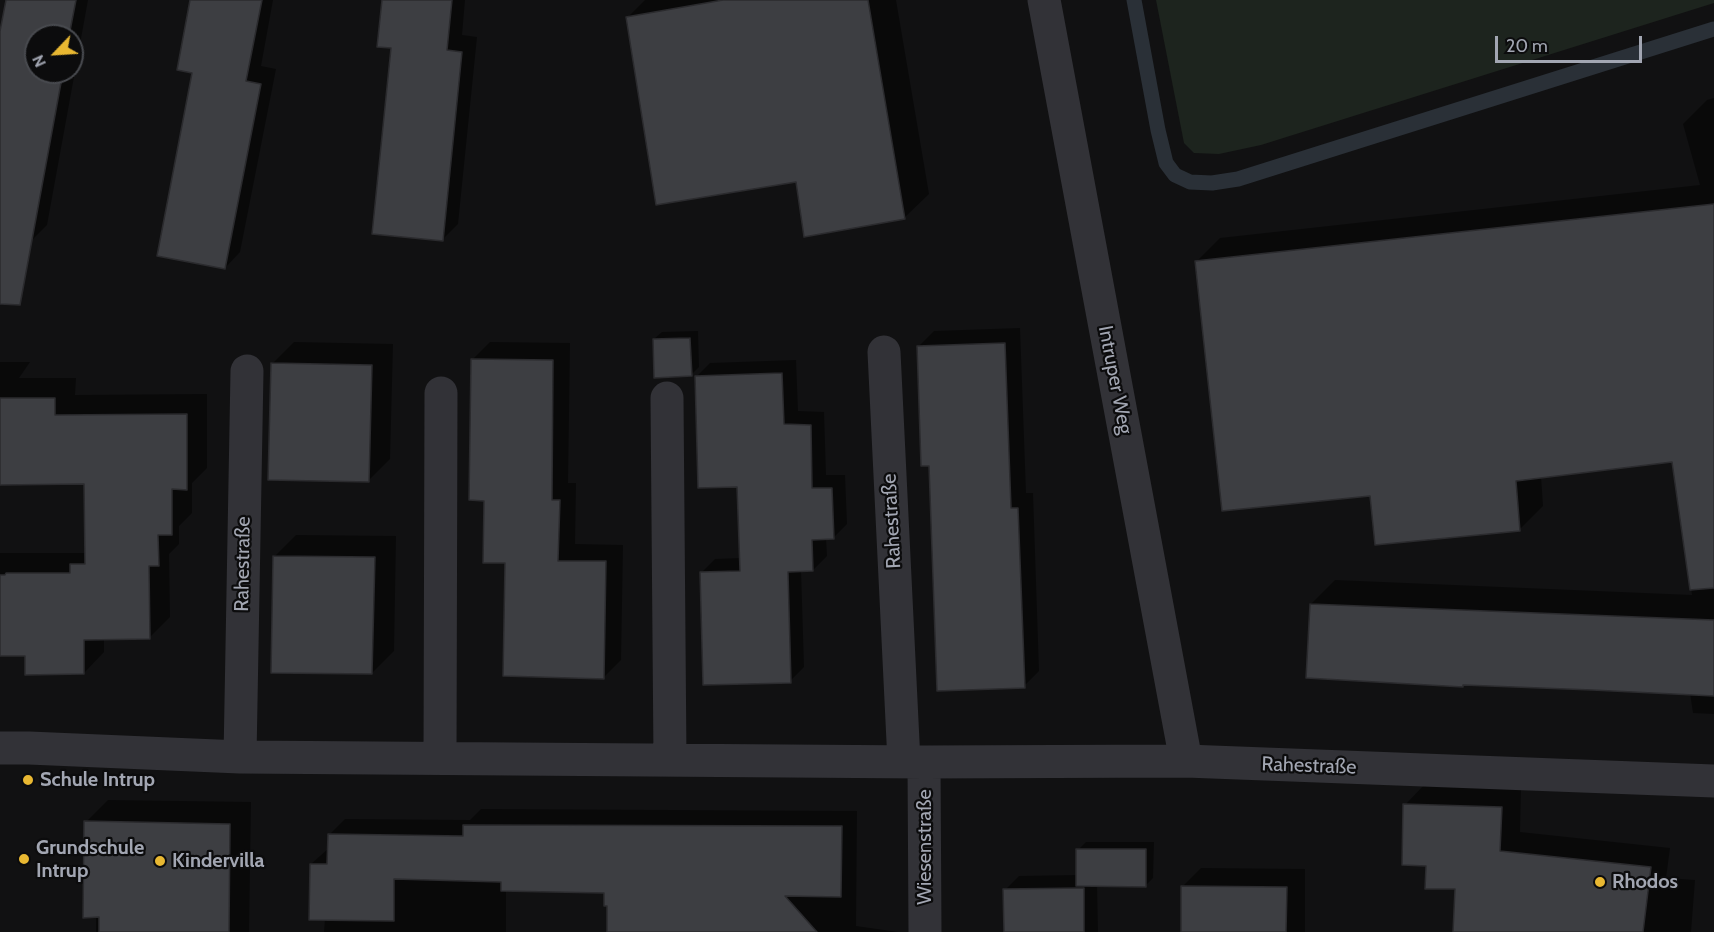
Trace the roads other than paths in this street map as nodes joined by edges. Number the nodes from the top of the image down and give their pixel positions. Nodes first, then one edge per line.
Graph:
1 (1044, 0) edge
2 (884, 352) dead end
3 (247, 371) dead end
4 (441, 393) dead end
5 (667, 398) dead end
6 (0, 748) edge
7 (240, 757) junction
8 (440, 758) junction
9 (670, 760) junction
10 (1186, 761) junction
11 (914, 762) junction
12 (1714, 781) edge
13 (925, 932) edge

1 - 10 street, Intruper Weg
2 - 11 street, Rahestraße
3 - 7 street, Rahestraße
4 - 8 street
5 - 9 street
6 - 7 street, Rahestraße
7 - 8 street, Rahestraße
8 - 9 street, Rahestraße
9 - 11 street, Rahestraße
10 - 11 street, Rahestraße
10 - 12 street, Rahestraße
11 - 13 street, Wiesenstraße

